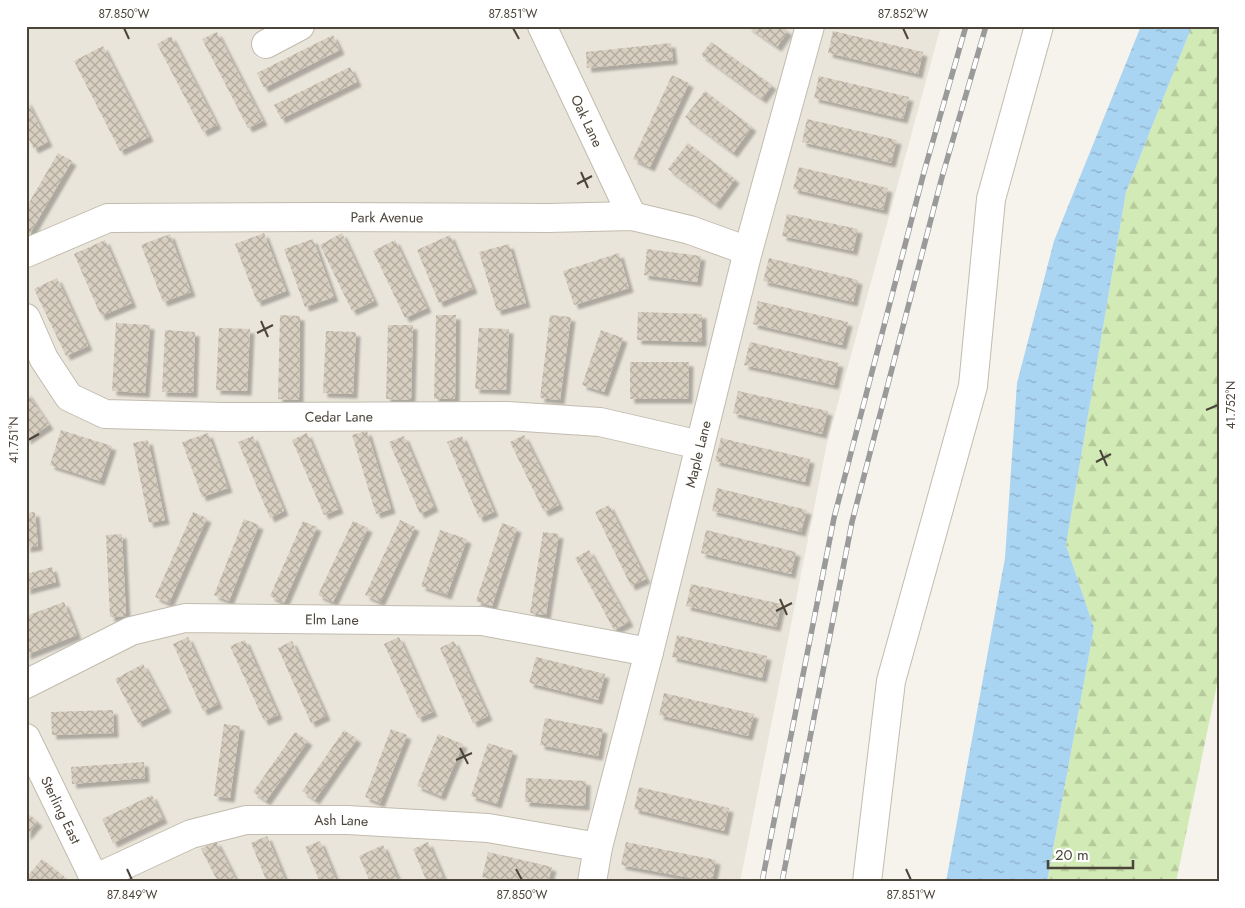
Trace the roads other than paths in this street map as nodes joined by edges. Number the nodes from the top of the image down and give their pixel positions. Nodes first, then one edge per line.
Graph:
1 (300, 26) edge
2 (542, 26) edge
3 (810, 26) edge
4 (1039, 26) edge
5 (266, 44) dead end
6 (632, 216) junction
7 (748, 251) junction
8 (26, 253) edge
9 (26, 318) edge
10 (700, 445) junction
11 (649, 652) junction
12 (26, 684) edge
13 (26, 738) edge
14 (598, 847) junction
15 (95, 880) edge
16 (592, 882) edge
17 (867, 882) edge

1 - 5 street
2 - 6 street, Oak Lane
3 - 7 street, Maple Lane
4 - 17 street
6 - 7 street, Park Avenue
6 - 8 street, Park Avenue
7 - 10 street, Maple Lane
9 - 10 street, Cedar Lane
10 - 11 street, Maple Lane
11 - 12 street, Elm Lane
11 - 14 street, Maple Lane
13 - 15 street, Sterling East
14 - 15 street, Ash Lane
14 - 16 street, Maple Lane

